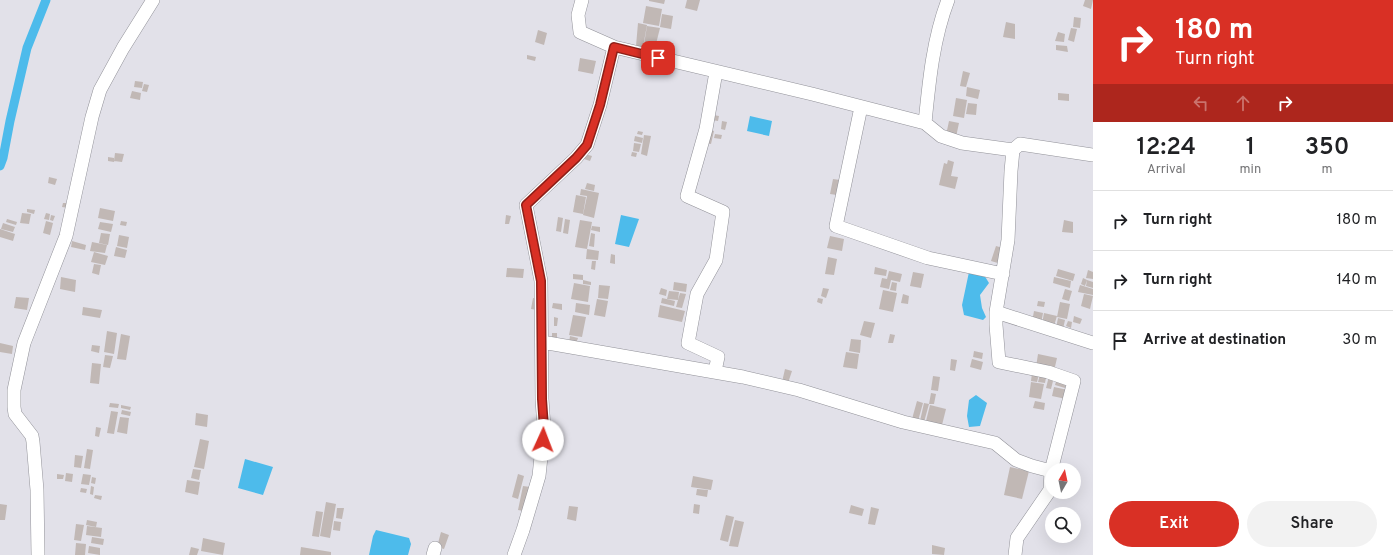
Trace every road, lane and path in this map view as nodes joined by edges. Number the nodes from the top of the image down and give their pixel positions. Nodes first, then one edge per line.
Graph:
1 (153, 0) edge
2 (582, 0) edge
3 (948, 0) edge
4 (614, 47) junction
5 (716, 72) junction
6 (861, 107) junction
7 (925, 123) junction
8 (1013, 150) junction
9 (1093, 155) edge
10 (1004, 274) junction
11 (996, 312) junction
12 (542, 342) junction
13 (1093, 343) edge
14 (715, 372) junction
15 (1054, 463) edge
16 (1045, 469) edge
17 (1045, 497) edge
18 (38, 555) edge
19 (514, 555) edge
20 (1015, 555) edge

1 - 18 street
2 - 4 street
3 - 7 street
4 - 5 street
4 - 12 street
5 - 6 street
5 - 14 street
6 - 7 street
6 - 10 street
7 - 8 street
8 - 9 street
8 - 10 street
10 - 11 street
11 - 13 street
11 - 15 street
12 - 14 street
12 - 19 street
14 - 16 street
17 - 20 street

